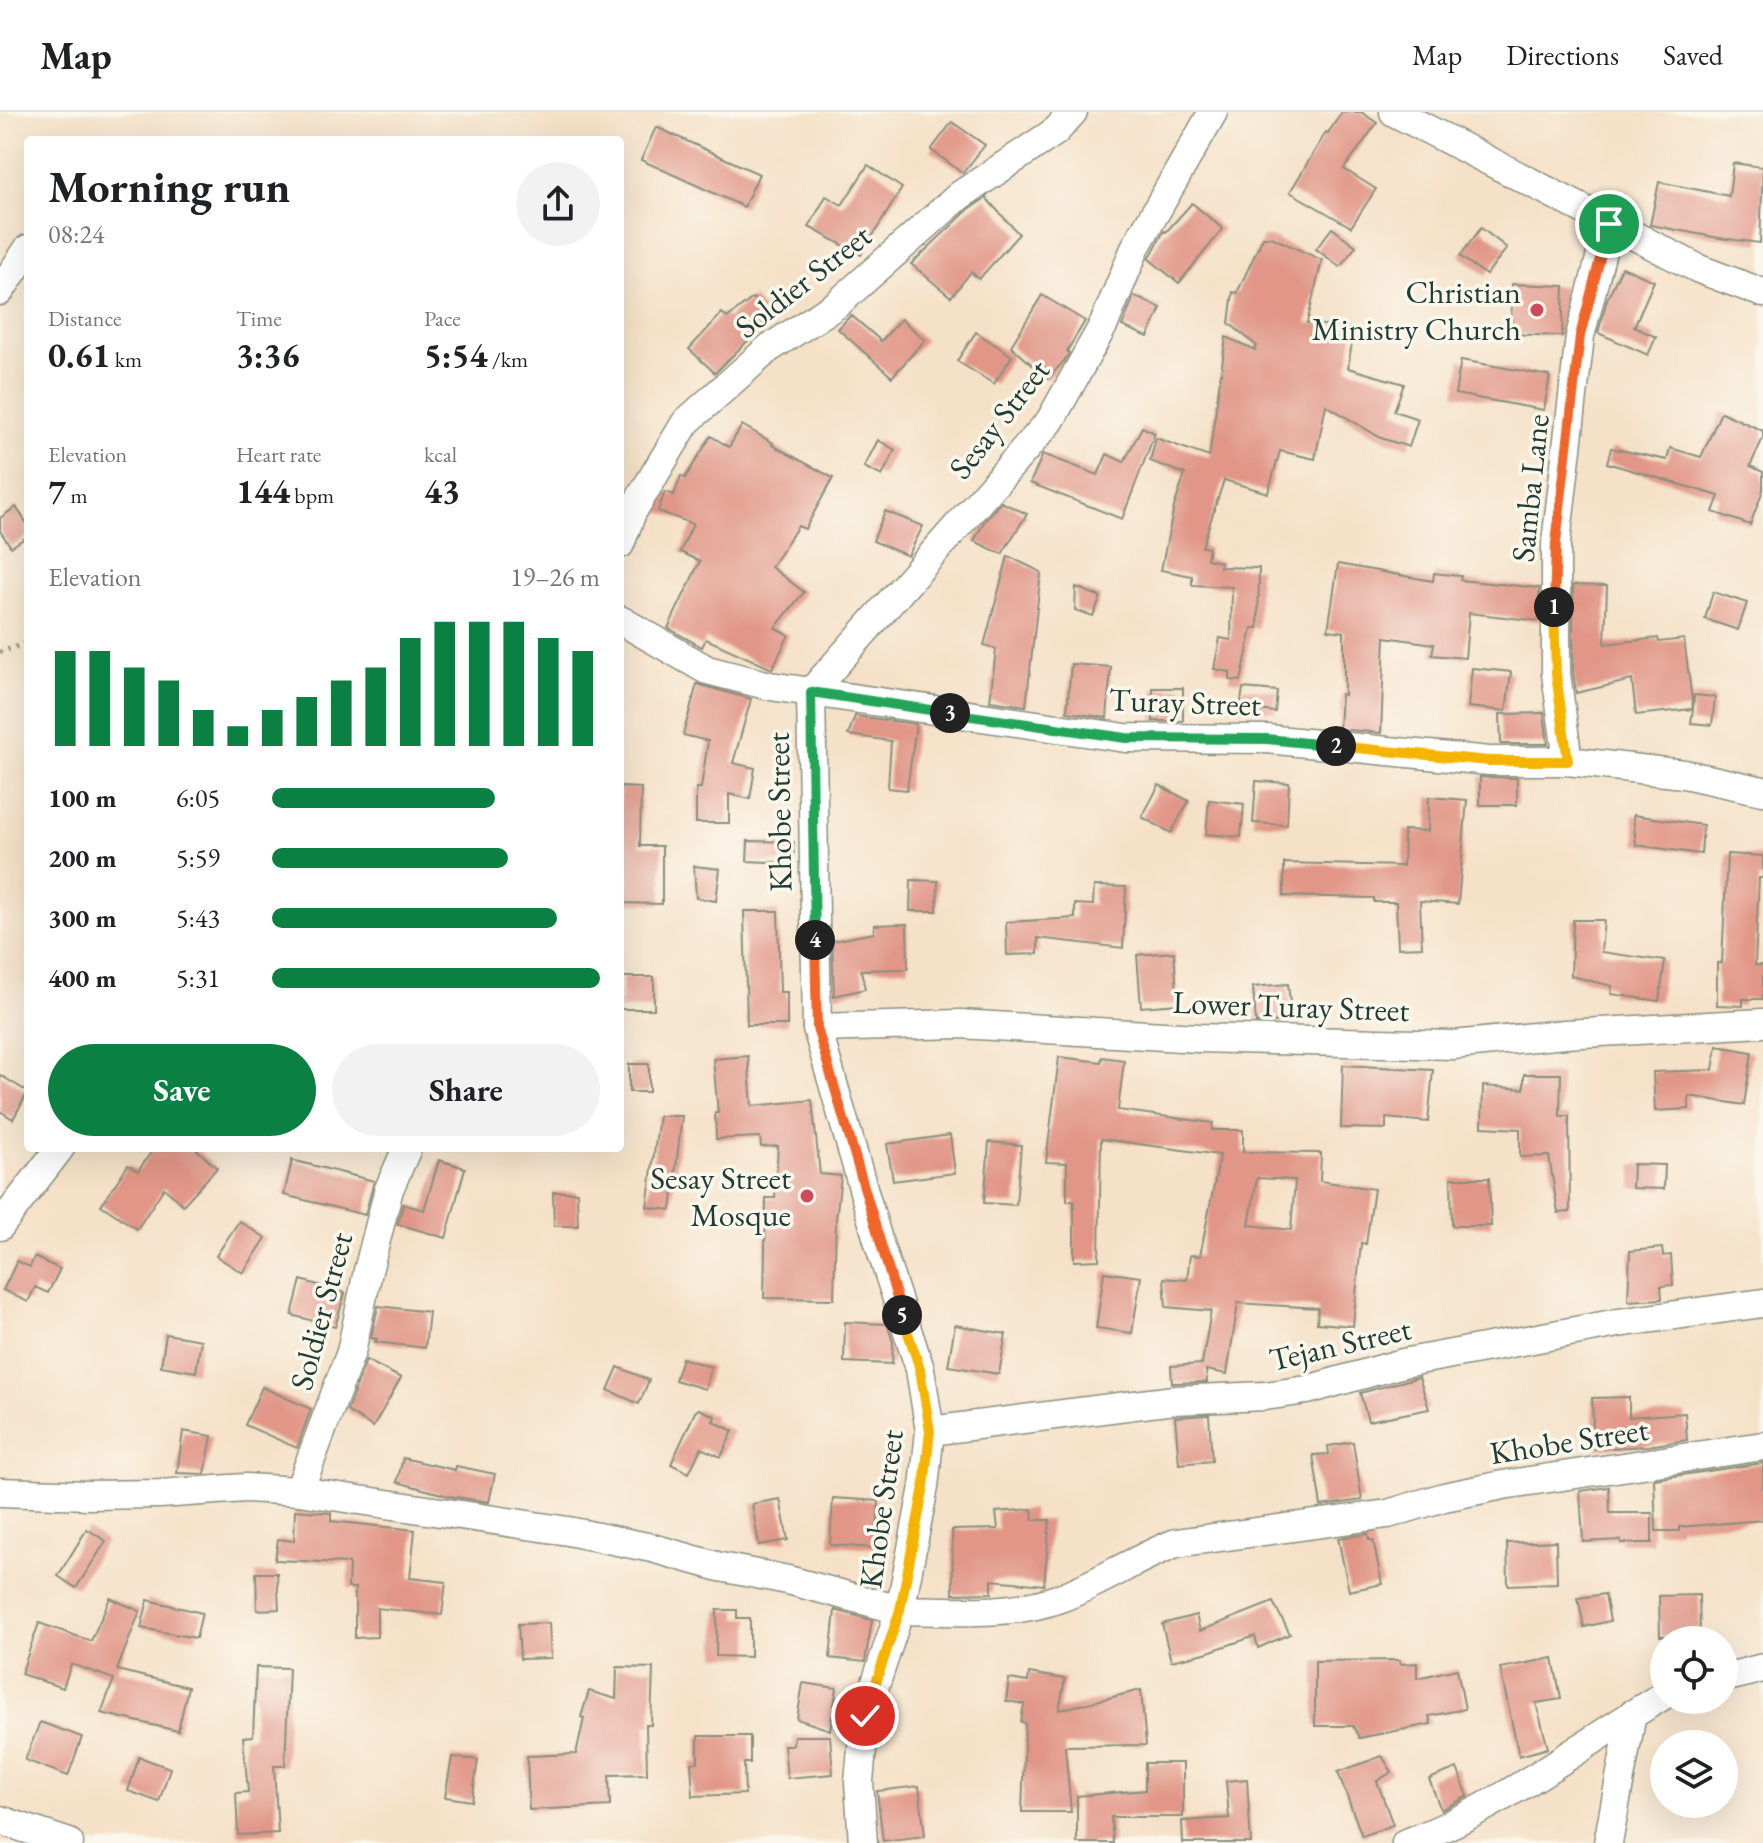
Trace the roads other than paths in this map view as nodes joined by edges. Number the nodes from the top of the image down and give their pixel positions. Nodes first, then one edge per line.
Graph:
1 (1073, 112) edge
2 (1213, 112) edge
3 (1394, 112) edge
4 (1609, 224) junction
5 (24, 255) edge
6 (0, 291) edge
7 (1763, 293) edge
8 (624, 533) edge
9 (624, 622) edge
10 (811, 692) junction
11 (1568, 761) junction
12 (1763, 791) edge
13 (1763, 1023) edge
14 (817, 1028) junction
15 (57, 1152) edge
16 (405, 1152) edge
17 (0, 1226) edge
18 (1763, 1303) edge
19 (930, 1431) junction
20 (1763, 1446) edge
21 (299, 1491) junction
22 (0, 1492) edge
23 (900, 1610) junction
24 (1763, 1668) edge
25 (1738, 1674) edge
26 (1650, 1703) edge
27 (1632, 1714) junction
28 (0, 1820) edge
29 (69, 1843) edge
30 (863, 1843) edge
31 (1406, 1843) edge
32 (1608, 1843) edge

1 - 8 street, Soldier Street
2 - 10 street, Sesay Street
3 - 4 street
4 - 7 street
4 - 11 street, Samba Lane
5 - 6 street
9 - 10 street, Turay Street
10 - 11 street, Turay Street
10 - 14 street, Khobe Street
11 - 12 street, Turay Street
13 - 14 street, Lower Turay Street
14 - 19 street, Khobe Street
15 - 17 street
16 - 21 street, Soldier Street
18 - 19 street, Tejan Street
19 - 23 street, Khobe Street
20 - 23 street, Khobe Street
21 - 22 street
21 - 23 street
23 - 30 street
24 - 25 street
26 - 27 street
27 - 31 street
27 - 32 street
28 - 29 street

